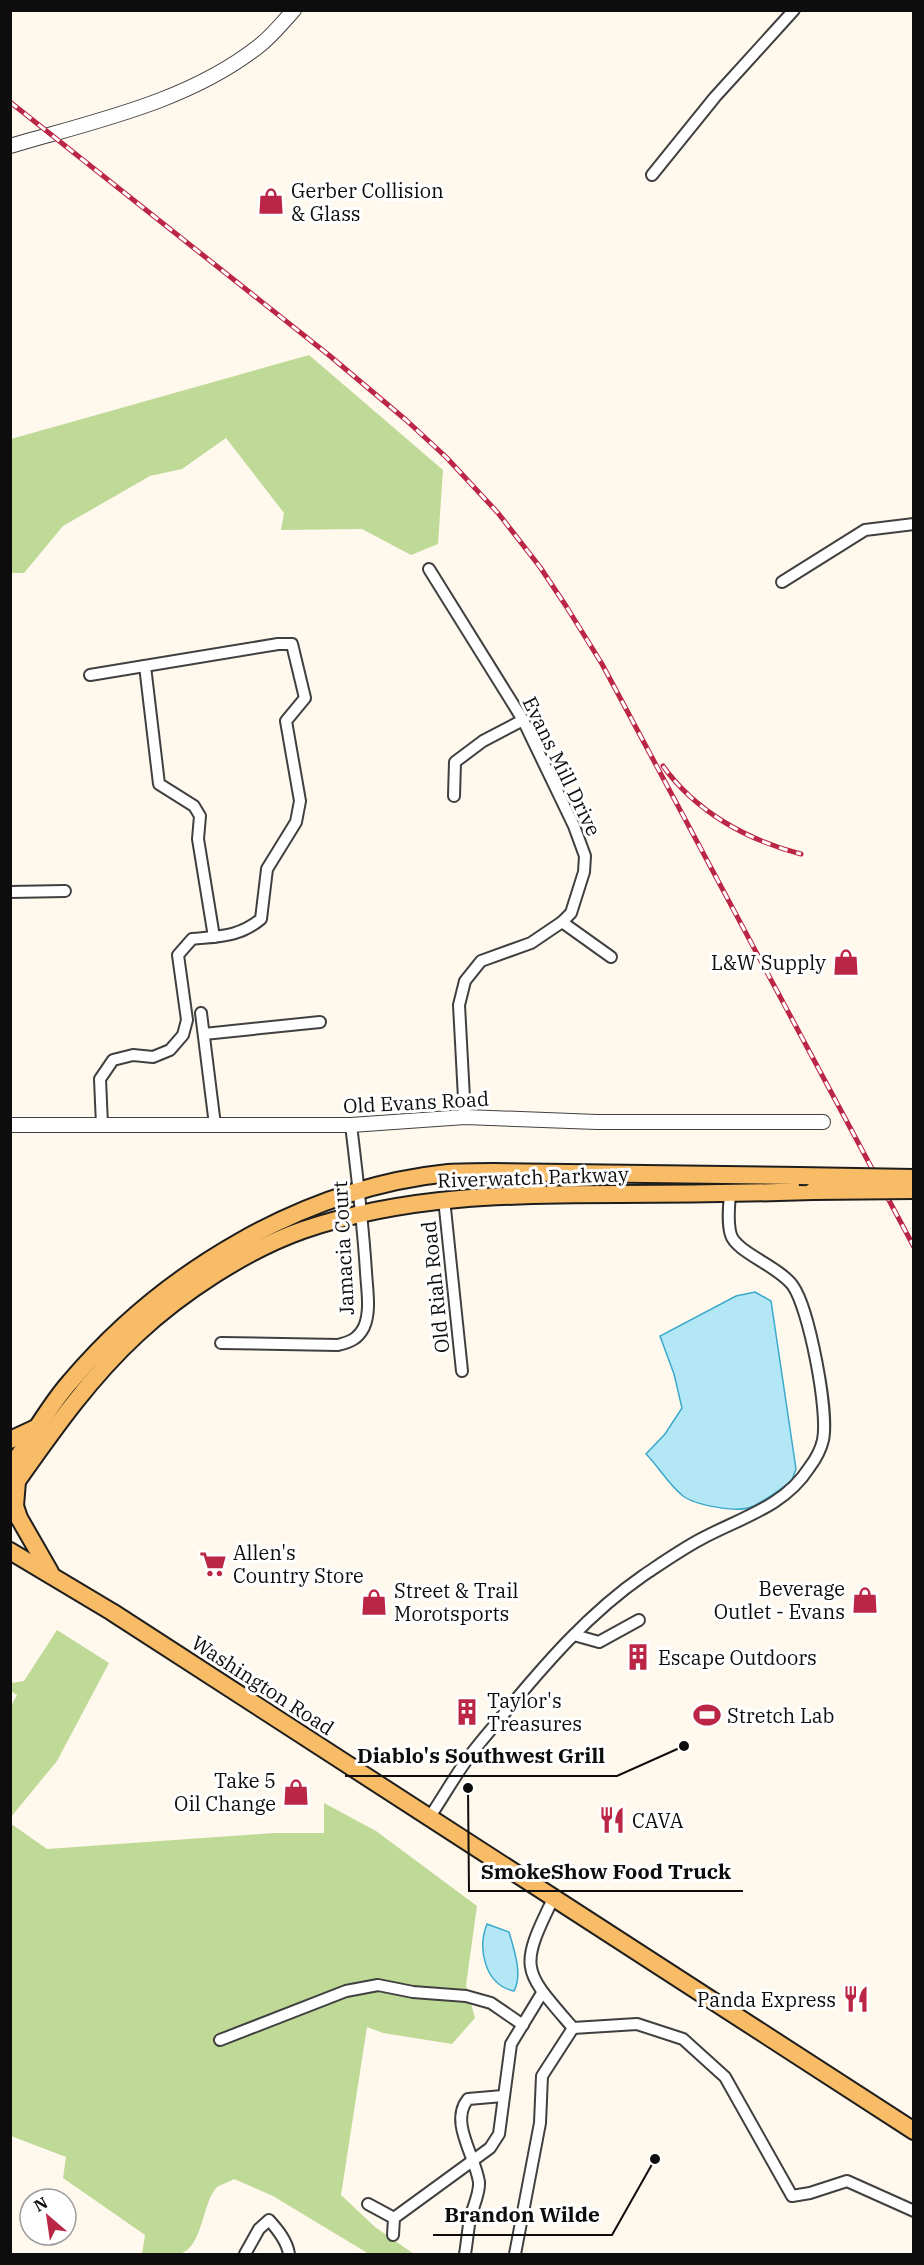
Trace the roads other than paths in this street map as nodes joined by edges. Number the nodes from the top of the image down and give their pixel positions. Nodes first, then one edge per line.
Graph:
1 (294, 10) edge
2 (794, 10) edge
3 (10, 146) edge
4 (652, 175) dead end
5 (914, 524) edge
6 (429, 569) dead end
7 (782, 582) dead end
8 (145, 666) junction
9 (90, 675) dead end
10 (523, 720) junction
11 (454, 796) dead end
12 (65, 891) dead end
13 (10, 892) edge
14 (562, 922) junction
15 (214, 937) junction
16 (611, 957) dead end
17 (201, 1013) dead end
18 (320, 1022) dead end
19 (204, 1034) junction
20 (465, 1117) junction
21 (823, 1122) dead end
22 (10, 1125) edge
23 (102, 1125) junction
24 (215, 1125) junction
25 (351, 1125) junction
26 (914, 1178) edge
27 (914, 1190) edge
28 (359, 1192) junction
29 (730, 1194) junction
30 (444, 1199) junction
31 (363, 1215) junction
32 (221, 1343) dead end
33 (462, 1371) dead end
34 (39, 1426) junction
35 (10, 1440) edge
36 (13, 1480) edge
37 (12, 1554) edge
38 (52, 1576) junction
39 (639, 1620) dead end
40 (574, 1635) junction
41 (429, 1818) junction
42 (554, 1899) junction
43 (542, 1994) junction
44 (523, 2025) junction
45 (573, 2028) junction
46 (220, 2040) dead end
47 (503, 2096) junction
48 (914, 2131) edge
49 (474, 2161) junction
50 (368, 2204) dead end
51 (914, 2211) edge
52 (394, 2218) junction
53 (393, 2235) dead end
54 (245, 2254) edge
55 (289, 2254) edge
56 (465, 2254) edge
57 (515, 2254) edge

1 - 3 street
2 - 4 street
5 - 7 street
6 - 10 street, Evans Mill Drive
8 - 9 street
8 - 15 street
8 - 15 street
10 - 11 street
10 - 14 street, Evans Mill Drive
12 - 13 street
14 - 16 street
14 - 20 street, Evans Mill Drive
15 - 23 street
17 - 19 street
18 - 19 street
19 - 24 street
20 - 21 street, Old Evans Road
20 - 25 street, Old Evans Road
22 - 23 street, Old Evans Road
23 - 24 street, Old Evans Road
24 - 25 street, Old Evans Road
25 - 28 street, Jamacia Court
26 - 28 main road, Riverwatch Parkway, bridge
27 - 29 main road, Riverwatch Parkway, bridge
28 - 31 street, Jamacia Court
28 - 34 main road, Riverwatch Parkway
29 - 30 main road, Riverwatch Parkway
29 - 40 street
30 - 31 main road, Riverwatch Parkway
30 - 33 street, Old Riah Road
31 - 32 street, Jamacia Court
31 - 36 main road, Riverwatch Parkway
34 - 35 main road
34 - 36 main road, Riverwatch Parkway
36 - 38 main road
37 - 38 main road, Washington Road
38 - 41 main road, Washington Road
39 - 40 street
40 - 41 street
41 - 42 main road, Washington Road
42 - 43 street
42 - 48 main road, Washington Road
43 - 44 street
43 - 45 street
44 - 46 street
44 - 47 street
45 - 51 street
45 - 57 street
47 - 49 street
47 - 49 street
49 - 52 street
49 - 56 street
50 - 52 street
52 - 53 street
54 - 55 street

